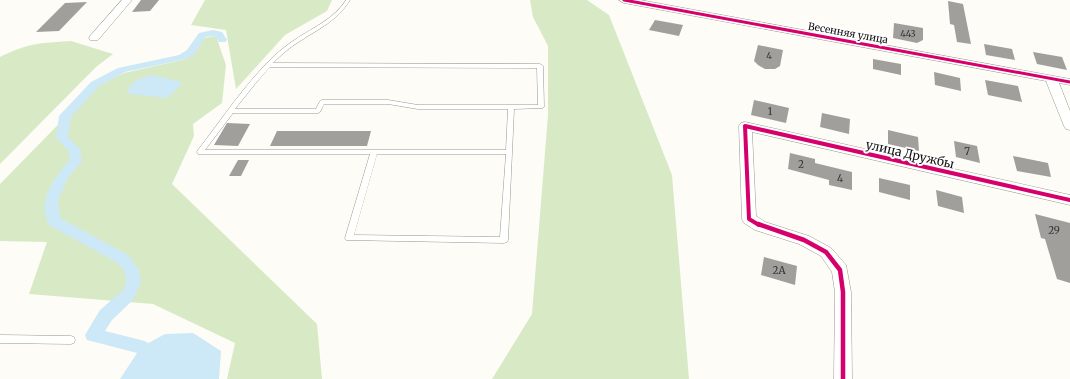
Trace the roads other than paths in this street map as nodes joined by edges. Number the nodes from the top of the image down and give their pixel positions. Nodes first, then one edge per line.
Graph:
1 (127, 0) edge
2 (348, 0) edge
3 (624, 0) edge
4 (94, 38) dead end
5 (268, 65) junction
6 (1051, 78) junction
7 (1070, 82) edge
8 (511, 107) junction
9 (232, 112) junction
10 (1070, 126) edge
11 (509, 152) junction
12 (374, 153) junction
13 (1070, 200) edge
14 (0, 339) edge
15 (71, 340) dead end
16 (843, 379) edge

1 - 4 street
2 - 5 lane
3 - 6 street, Весенняя улица
5 - 8 lane
5 - 9 lane
6 - 7 street, Весенняя улица
6 - 10 street
8 - 9 lane
8 - 11 lane
9 - 12 lane
11 - 12 lane
11 - 12 lane
13 - 16 street, улица Дружбы
14 - 15 lane

